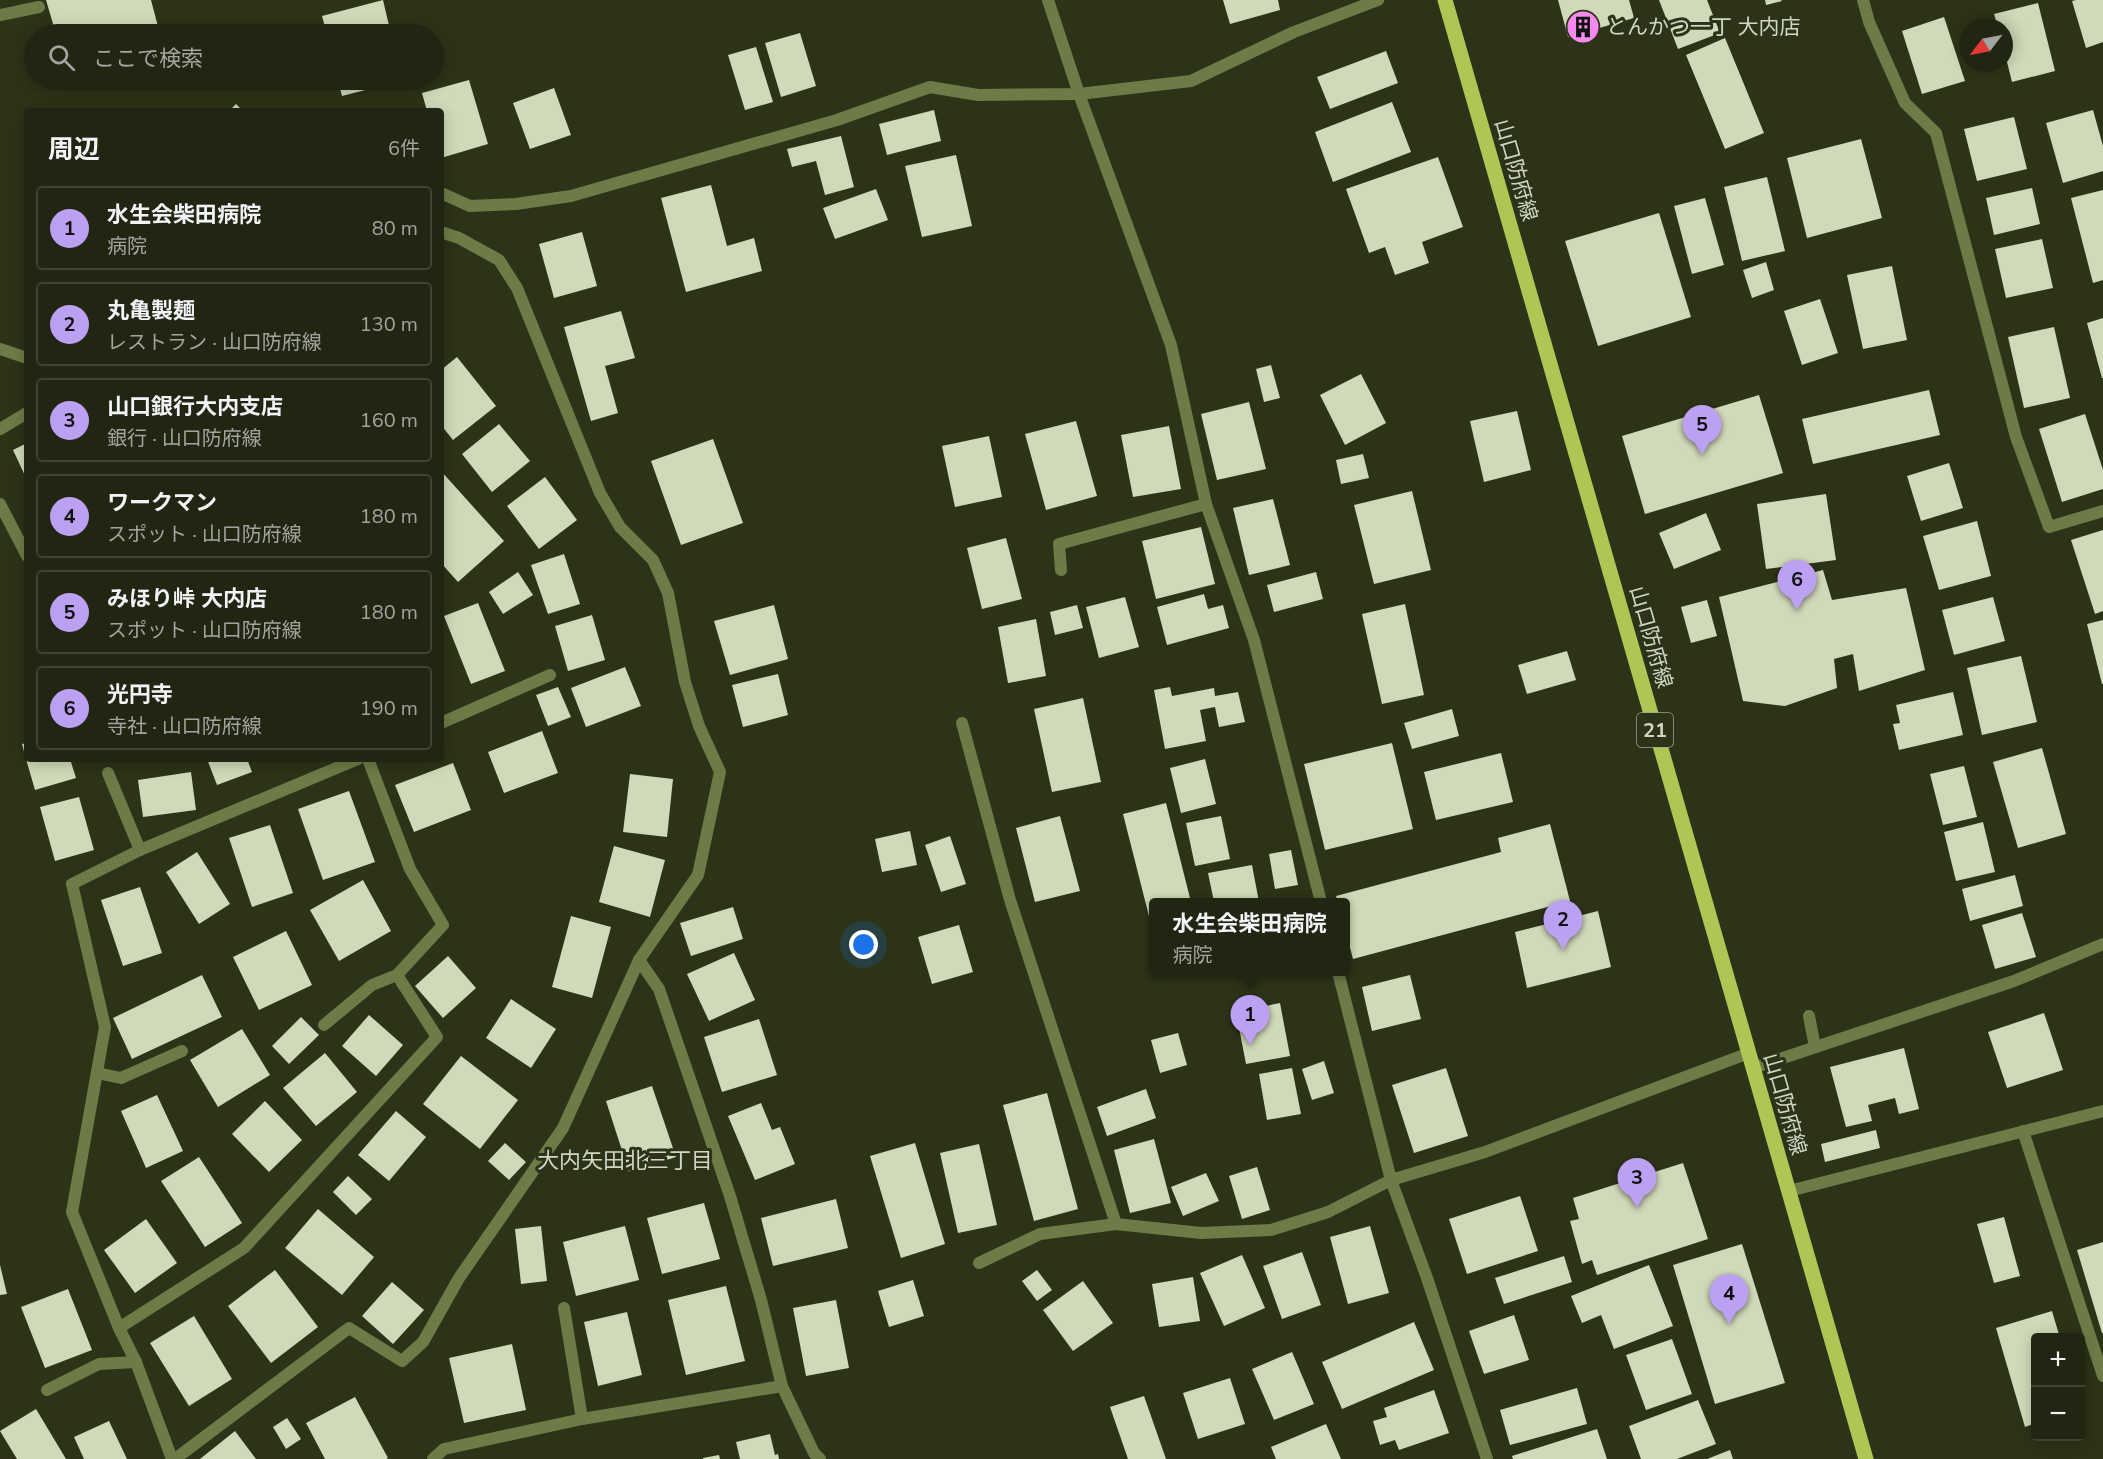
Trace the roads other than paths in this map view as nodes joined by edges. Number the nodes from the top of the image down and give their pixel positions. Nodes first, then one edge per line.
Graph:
1 (1048, 0) edge
2 (1378, 0) edge
3 (1445, 0) edge
4 (1863, 0) edge
5 (24, 5) edge
6 (39, 7) dead end
7 (0, 15) edge
8 (1079, 94) junction
9 (444, 194) edge
10 (444, 233) edge
11 (0, 349) edge
12 (24, 357) edge
13 (24, 415) edge
14 (0, 429) edge
15 (0, 504) edge
16 (1206, 504) junction
17 (2103, 511) edge
18 (24, 550) edge
19 (1061, 570) dead end
20 (550, 675) dead end
21 (444, 722) edge
22 (962, 723) dead end
23 (351, 762) edge
24 (369, 762) edge
25 (108, 773) dead end
26 (140, 850) junction
27 (1320, 898) edge
28 (2103, 944) edge
29 (639, 960) junction
30 (398, 975) junction
31 (1339, 976) edge
32 (1809, 1016) dead end
33 (324, 1025) dead end
34 (1815, 1047) junction
35 (182, 1051) dead end
36 (1751, 1061) junction
37 (97, 1073) junction
38 (2103, 1111) edge
39 (2023, 1131) junction
40 (1391, 1180) junction
41 (1788, 1191) junction
42 (1116, 1224) junction
43 (980, 1263) dead end
44 (564, 1308) dead end
45 (119, 1328) junction
46 (136, 1362) junction
47 (2103, 1376) edge
48 (782, 1386) junction
49 (47, 1390) dead end
50 (582, 1419) junction
51 (173, 1459) edge
52 (433, 1459) edge
53 (820, 1459) edge
54 (1487, 1459) edge
55 (1866, 1459) edge

1 - 8 street
2 - 8 street
3 - 36 main road, 山口防府線 / 21
4 - 17 street
5 - 6 street
5 - 7 street
8 - 9 street
8 - 16 street
10 - 29 street
11 - 12 street
13 - 14 street
15 - 18 street
16 - 19 street
16 - 27 street
20 - 21 street
22 - 42 street
23 - 26 street
24 - 30 street
25 - 26 street
26 - 37 street
28 - 34 street
29 - 48 street
29 - 51 street
30 - 33 street
30 - 45 street
31 - 40 street
32 - 34 street
34 - 36 street
35 - 37 street
36 - 40 street
36 - 41 main road, 山口防府線 / 21
37 - 45 street
38 - 39 street
39 - 41 street
39 - 47 street
40 - 42 street
40 - 54 street
41 - 55 main road, 山口防府線 / 21
42 - 43 street
44 - 50 street
45 - 46 street
46 - 49 street
46 - 51 street
48 - 50 street
48 - 53 street
50 - 52 street

